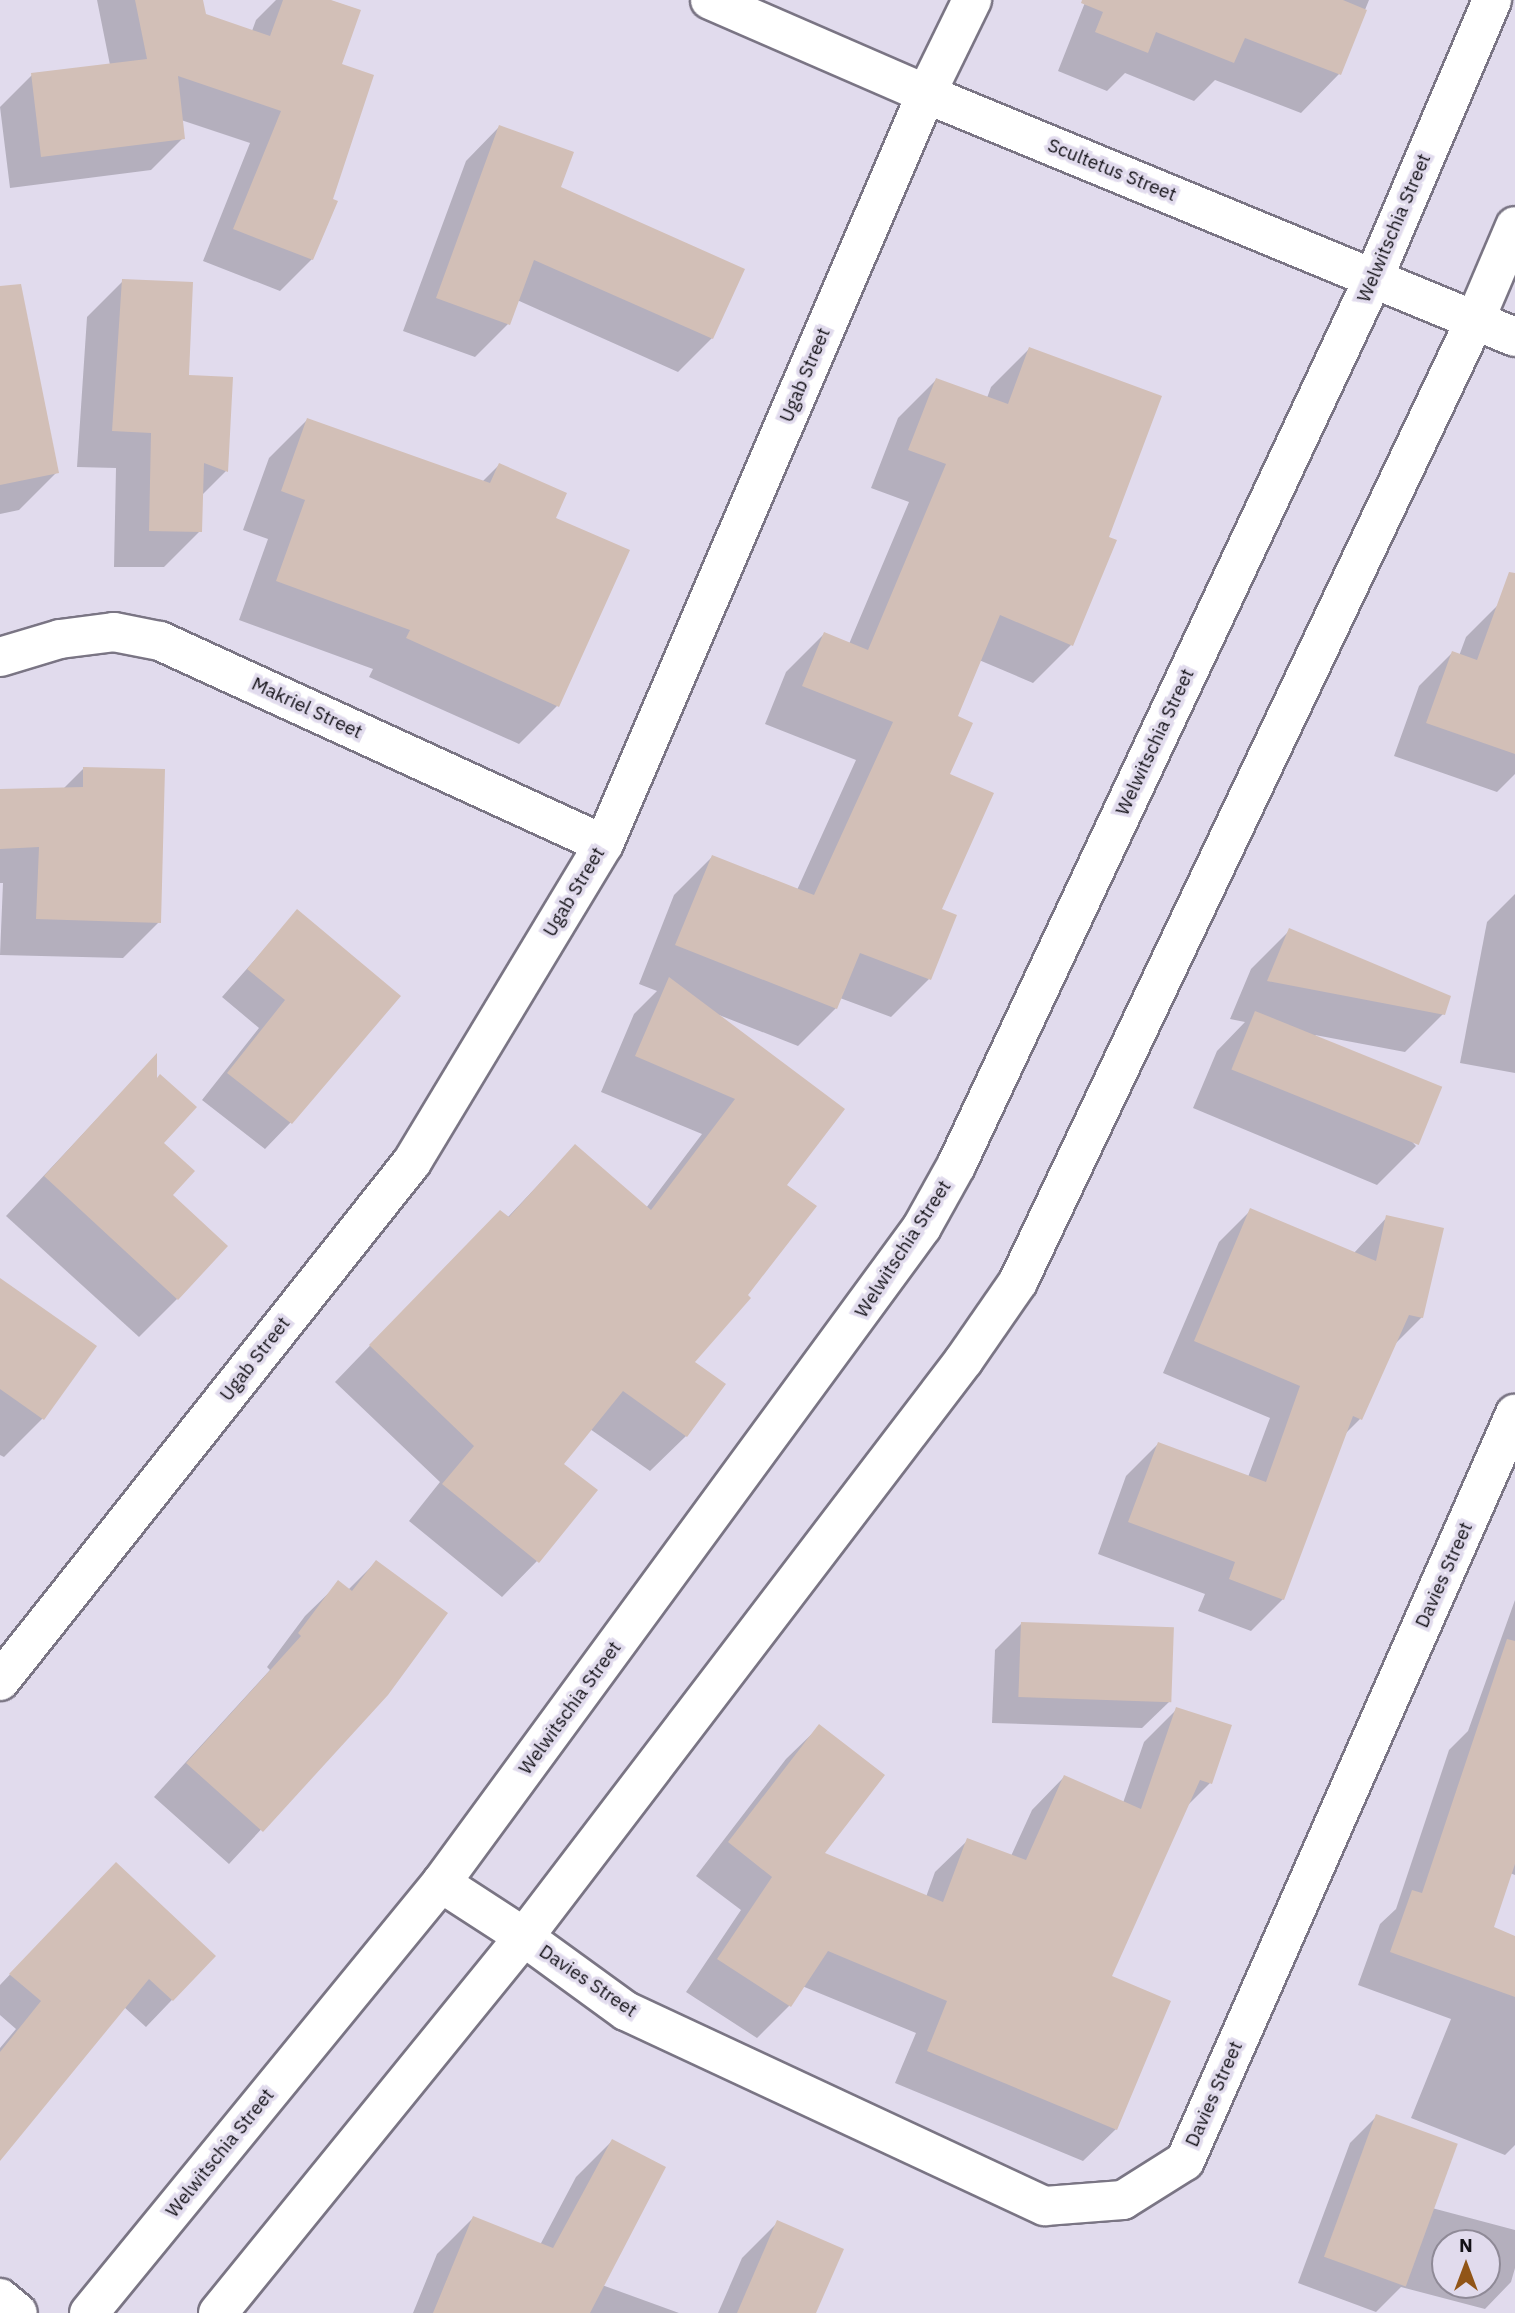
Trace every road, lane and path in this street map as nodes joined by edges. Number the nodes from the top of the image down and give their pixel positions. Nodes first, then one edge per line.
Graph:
1 (710, 0) edge
2 (972, 0) edge
3 (1492, 0) edge
4 (926, 94) junction
5 (1515, 226) edge
6 (1374, 277) junction
7 (1475, 320) junction
8 (1515, 337) edge
9 (0, 657) edge
10 (604, 844) junction
11 (1515, 1414) edge
12 (0, 1681) edge
13 (441, 1883) junction
14 (524, 1937) junction
15 (0, 2298) edge
16 (18, 2313) edge
17 (89, 2313) edge
18 (218, 2313) edge

1 - 4 street, Scultetus Street
2 - 4 street, Ugab Street
3 - 6 street, Welwitschia Street
4 - 6 street, Scultetus Street
4 - 10 street, Ugab Street
5 - 7 street
6 - 7 street, Scultetus Street
6 - 13 street, Welwitschia Street
7 - 8 street, Scultetus Street
7 - 14 street
9 - 10 street, Makriel Street
10 - 12 street, Ugab Street
11 - 14 street, Davies Street
13 - 14 street, Davies Street
13 - 17 street, Welwitschia Street
14 - 18 street
15 - 16 street

